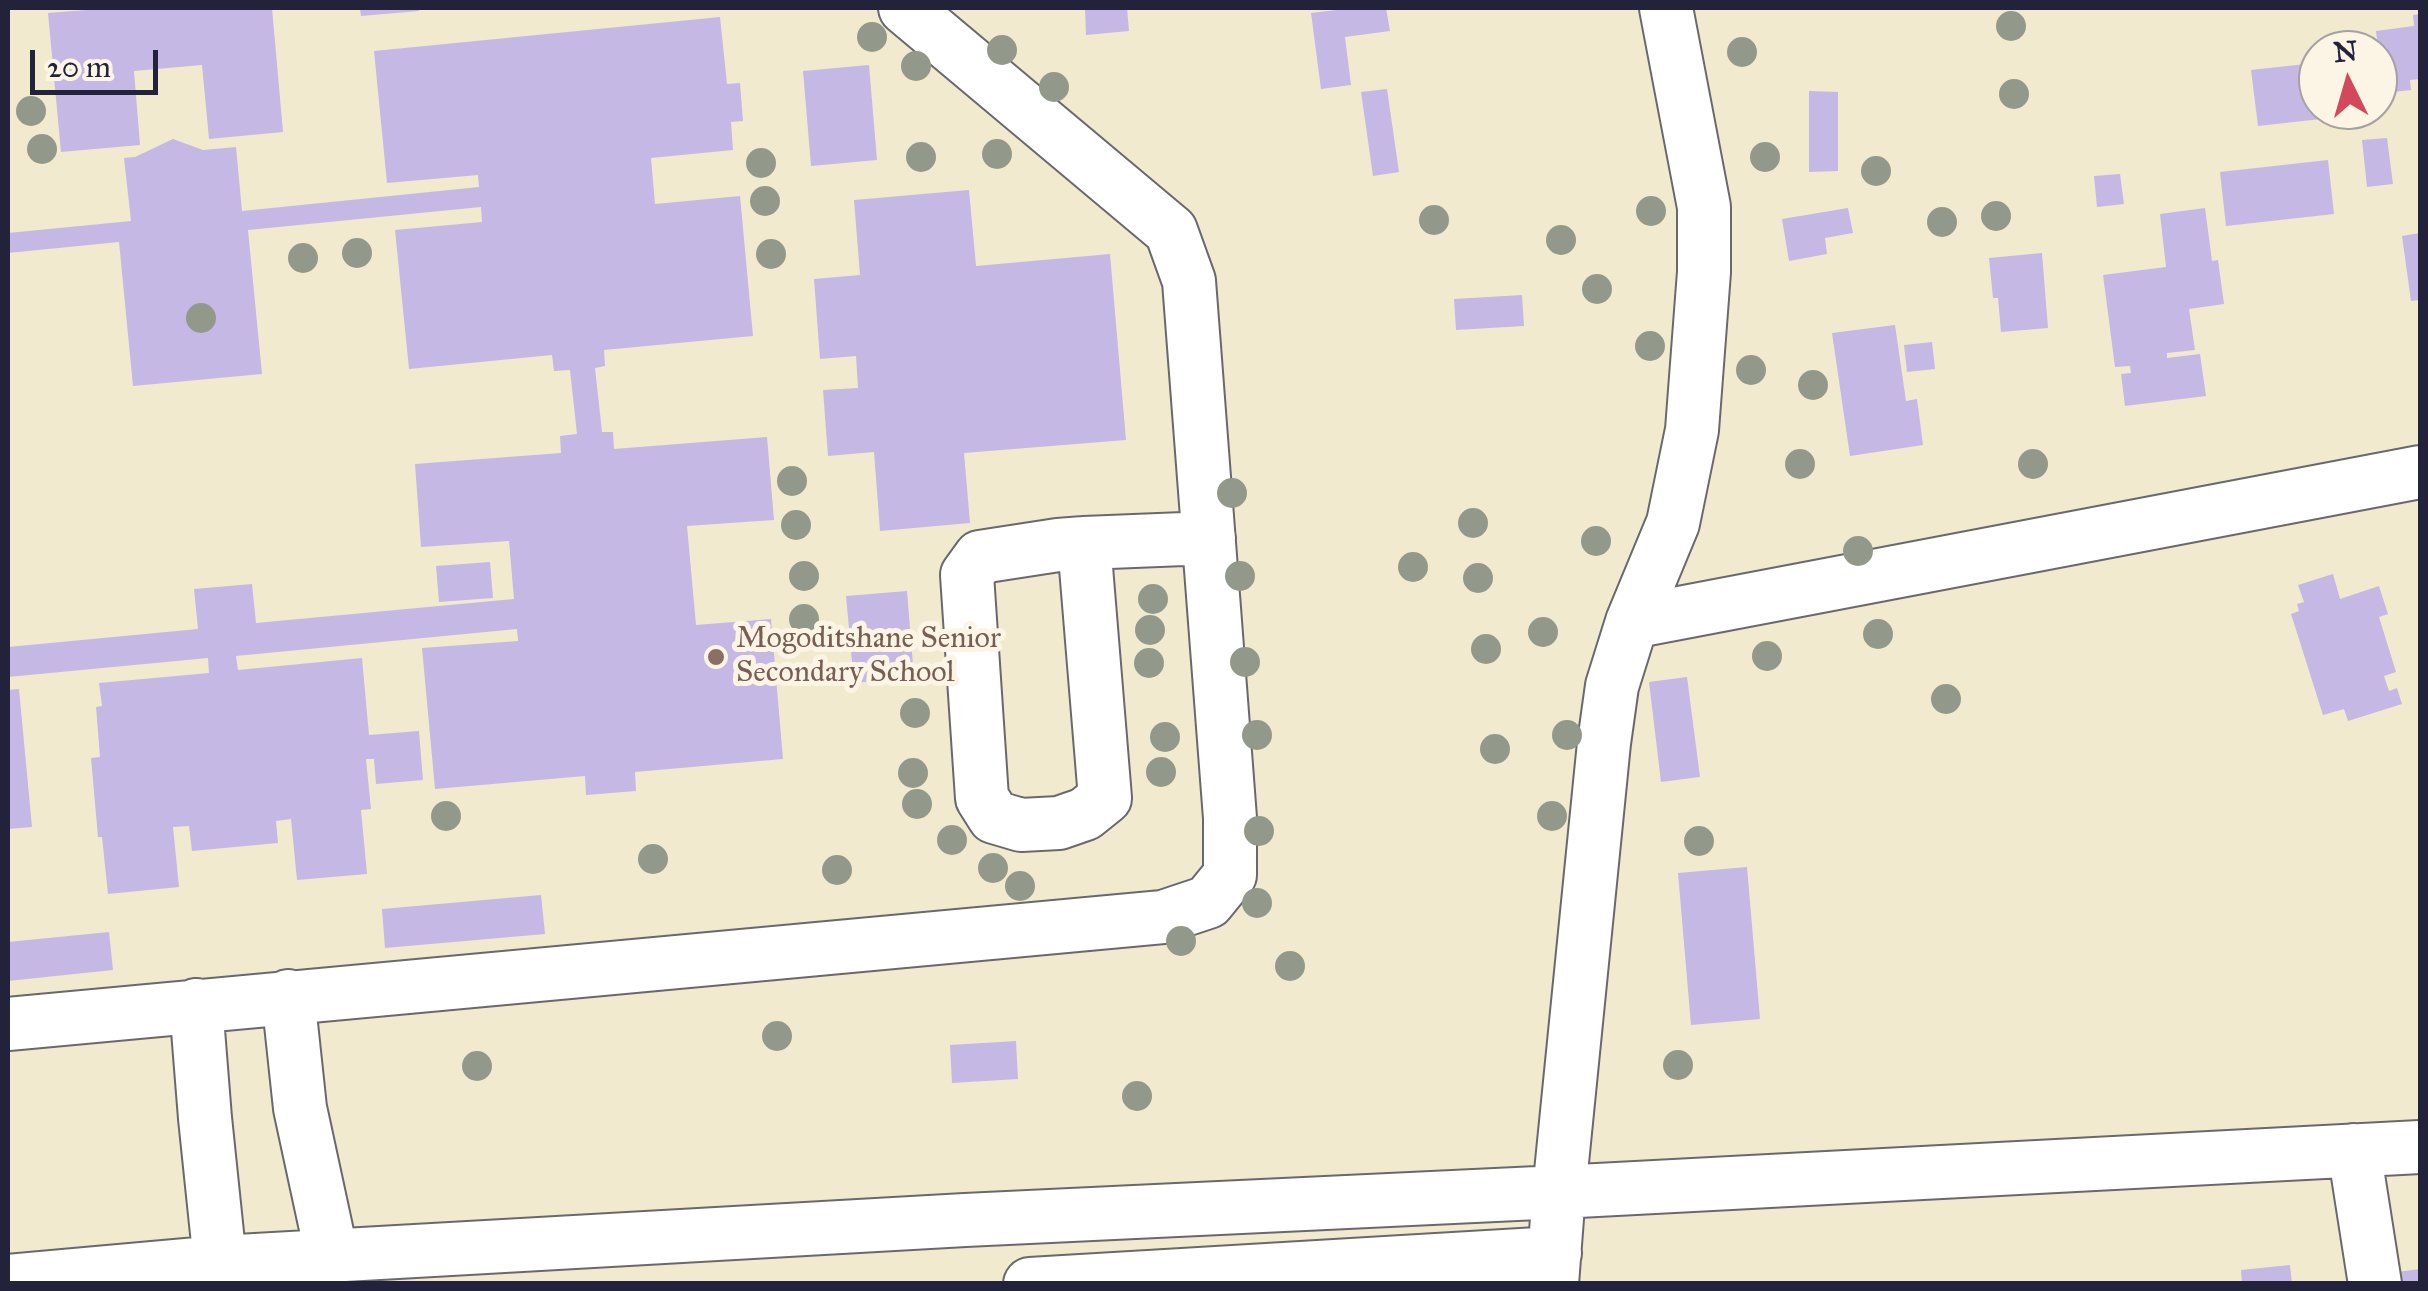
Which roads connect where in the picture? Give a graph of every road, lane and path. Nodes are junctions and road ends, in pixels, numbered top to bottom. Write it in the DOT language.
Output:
graph roads {
  1 [pos="905,8"];
  2 [pos="1666,8"];
  3 [pos="2420,472"];
  4 [pos="1208,538"];
  5 [pos="1084,543"];
  6 [pos="1632,622"];
  7 [pos="288,996"];
  8 [pos="196,1005"];
  9 [pos="8,1024"];
  10 [pos="2420,1147"];
  11 [pos="2354,1150"];
  12 [pos="1559,1192"];
  13 [pos="332,1256"];
  14 [pos="220,1262"];
  15 [pos="1553,1268"];
  16 [pos="8,1282"];
  17 [pos="1030,1284"];
  18 [pos="2375,1284"];
  1 -- 4 [label="street"];
  2 -- 6 [label="street"];
  3 -- 6 [label="street"];
  4 -- 5 [label="street"];
  4 -- 7 [label="street"];
  5 -- 5 [label="street"];
  6 -- 12 [label="street"];
  7 -- 8 [label="street"];
  7 -- 13 [label="street"];
  8 -- 9 [label="street"];
  8 -- 14 [label="street"];
  10 -- 11 [label="street"];
  11 -- 12 [label="street"];
  11 -- 18 [label="street"];
  12 -- 13 [label="street"];
  12 -- 15 [label="street"];
  13 -- 14 [label="street"];
  14 -- 16 [label="street"];
  15 -- 17 [label="street"];
}
